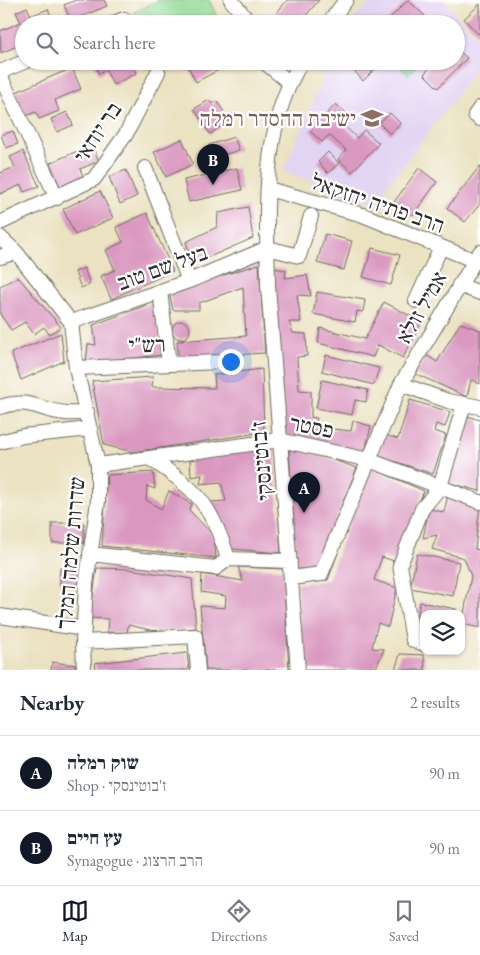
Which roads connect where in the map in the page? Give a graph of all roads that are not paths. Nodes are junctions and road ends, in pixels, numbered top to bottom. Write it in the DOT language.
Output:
graph roads {
  1 [pos="231,0"];
  2 [pos="346,0"];
  3 [pos="243,15"];
  4 [pos="335,15"];
  5 [pos="15,66"];
  6 [pos="274,70"];
  7 [pos="297,70"];
  8 [pos="158,72"];
  9 [pos="0,74"];
  10 [pos="290,83"];
  11 [pos="480,108"];
  12 [pos="480,119"];
  13 [pos="145,168"];
  14 [pos="268,189"];
  15 [pos="57,198"];
  16 [pos="311,216"];
  17 [pos="0,222"];
  18 [pos="0,237"];
  19 [pos="441,247"];
  20 [pos="268,248"];
  21 [pos="16,252"];
  22 [pos="477,256"];
  23 [pos="0,257"];
  24 [pos="189,281"];
  25 [pos="459,285"];
  26 [pos="160,291"];
  27 [pos="480,293"];
  28 [pos="416,301"];
  29 [pos="71,322"];
  30 [pos="219,362"];
  31 [pos="169,364"];
  32 [pos="76,368"];
  33 [pos="401,384"];
  34 [pos="464,404"];
  35 [pos="0,407"];
  36 [pos="480,407"];
  37 [pos="87,412"];
  38 [pos="90,429"];
  39 [pos="280,440"];
  40 [pos="0,442"];
  41 [pos="149,458"];
  42 [pos="369,460"];
  43 [pos="98,465"];
  44 [pos="440,487"];
  45 [pos="480,502"];
  46 [pos="90,554"];
  47 [pos="228,560"];
  48 [pos="290,561"];
  49 [pos="291,578"];
  50 [pos="3,616"];
  51 [pos="83,636"];
  52 [pos="420,643"];
  53 [pos="84,670"];
  54 [pos="198,670"];
  55 [pos="298,670"];
  1 -- 3 [label="street"];
  2 -- 4 [label="street"];
  5 -- 9 [label="street"];
  6 -- 10 [label="street"];
  7 -- 10 [label="street, ז'בוטינסקי"];
  8 -- 15 [label="street, בר יוחאי"];
  9 -- 15 [label="street"];
  10 -- 14 [label="street, ז'בוטינסקי"];
  11 -- 12 [label="street"];
  13 -- 24 [label="street"];
  14 -- 19 [label="street, הרב פתיה יחזקאל"];
  14 -- 20 [label="street, ז'בוטינסקי"];
  15 -- 17 [label="street, בר יוחאי"];
  16 -- 20 [label="street"];
  18 -- 21 [label="street"];
  19 -- 22 [label="street, הרב פתיה יחזקאל"];
  19 -- 28 [label="street"];
  20 -- 24 [label="street, בעל שם טוב"];
  20 -- 39 [label="street, ז'בוטינסקי"];
  21 -- 23 [label="street"];
  21 -- 29 [label="street"];
  22 -- 25 [label="street, אמיל זולא"];
  24 -- 26 [label="street, בעל שם טוב"];
  25 -- 27 [label="street"];
  25 -- 33 [label="street, אמיל זולא"];
  26 -- 29 [label="street, בעל שם טוב"];
  26 -- 31 [label="street"];
  29 -- 32 [label="street, שדרות שלמה המלך"];
  30 -- 31 [label="street, רש\"י"];
  31 -- 32 [label="street, רש\"י"];
  32 -- 37 [label="street, שדרות שלמה המלך"];
  33 -- 34 [label="street"];
  33 -- 42 [label="street, אמיל זולא"];
  34 -- 36 [label="street"];
  34 -- 44 [label="street"];
  35 -- 37 [label="street"];
  37 -- 38 [label="street, שדרות שלמה המלך"];
  38 -- 40 [label="street"];
  38 -- 43 [label="street, שדרות שלמה המלך"];
  39 -- 41 [label="street, פסטר"];
  39 -- 42 [label="street, פסטר"];
  39 -- 48 [label="street, ז'בוטינסקי"];
  41 -- 43 [label="street, פסטר"];
  41 -- 47 [label="street"];
  42 -- 44 [label="street, פסטר"];
  42 -- 49 [label="street, אמיל זולא"];
  43 -- 46 [label="street, שדרות שלמה המלך"];
  44 -- 45 [label="street, פסטר"];
  44 -- 52 [label="street"];
  46 -- 47 [label="street"];
  46 -- 51 [label="street, שדרות שלמה המלך"];
  47 -- 48 [label="street"];
  48 -- 49 [label="street, ז'בוטינסקי"];
  49 -- 55 [label="street, ז'בוטינסקי"];
  50 -- 51 [label="street"];
  51 -- 53 [label="street, שדרות שלמה המלך"];
  51 -- 54 [label="street"];
}
